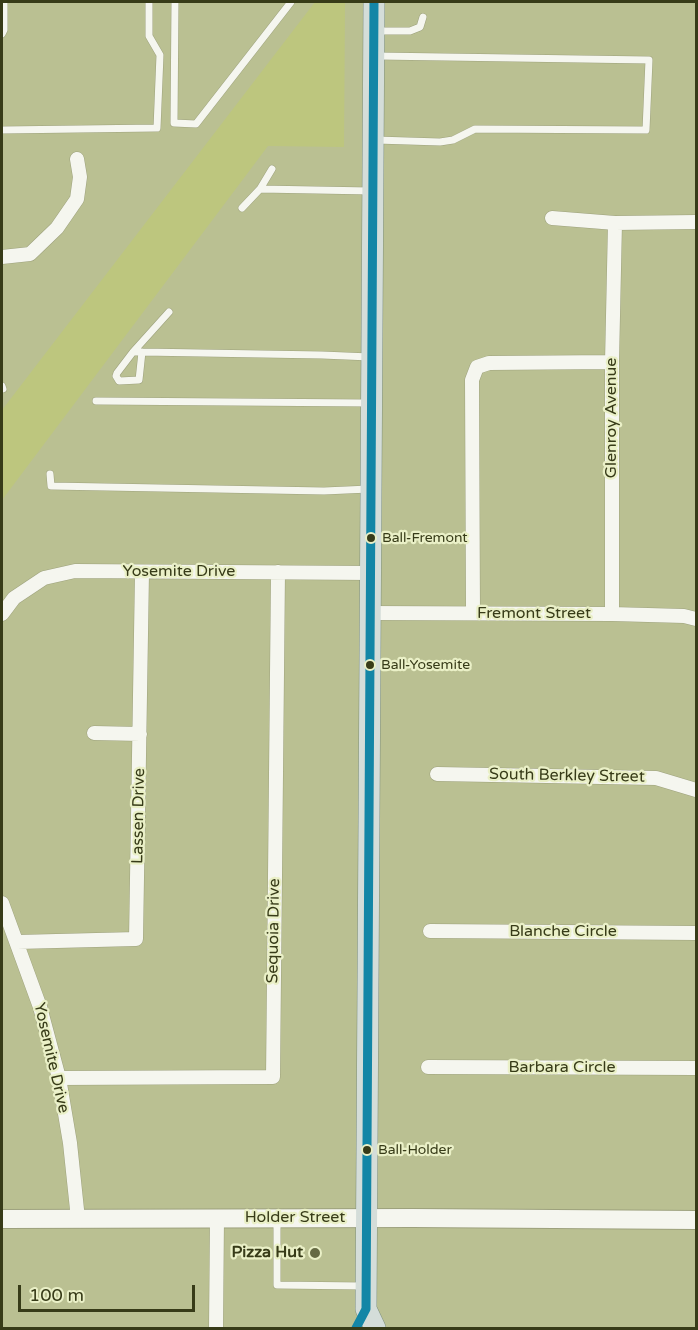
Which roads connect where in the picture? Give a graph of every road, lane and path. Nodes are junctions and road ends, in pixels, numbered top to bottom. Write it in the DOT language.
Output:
graph roads {
  1 [pos="4,2"];
  2 [pos="149,2"];
  3 [pos="175,2"];
  4 [pos="291,2"];
  5 [pos="374,2"];
  6 [pos="423,17"];
  7 [pos="374,31"];
  8 [pos="2,34"];
  9 [pos="374,56"];
  10 [pos="2,130"];
  11 [pos="374,140"];
  12 [pos="77,159"];
  13 [pos="272,169"];
  14 [pos="260,189"];
  15 [pos="373,191"];
  16 [pos="242,208"];
  17 [pos="552,218"];
  18 [pos="696,222"];
  19 [pos="615,223"];
  20 [pos="2,257"];
  21 [pos="169,312"];
  22 [pos="133,352"];
  23 [pos="142,352"];
  24 [pos="372,358"];
  25 [pos="612,362"];
  26 [pos="96,401"];
  27 [pos="372,403"];
  28 [pos="50,474"];
  29 [pos="371,489"];
  30 [pos="278,572"];
  31 [pos="142,573"];
  32 [pos="371,573"];
  33 [pos="370,613"];
  34 [pos="473,613"];
  35 [pos="2,614"];
  36 [pos="612,614"];
  37 [pos="696,619"];
  38 [pos="94,733"];
  39 [pos="140,734"];
  40 [pos="436,774"];
  41 [pos="696,790"];
  42 [pos="2,903"];
  43 [pos="430,931"];
  44 [pos="696,933"];
  45 [pos="17,942"];
  46 [pos="428,1067"];
  47 [pos="696,1068"];
  48 [pos="59,1078"];
  49 [pos="277,1218"];
  50 [pos="366,1218"];
  51 [pos="2,1219"];
  52 [pos="78,1219"];
  53 [pos="217,1219"];
  54 [pos="696,1220"];
  55 [pos="366,1287"];
  56 [pos="366,1309"];
  57 [pos="216,1329"];
  58 [pos="356,1329"];
  59 [pos="375,1329"];
  1 -- 8 [label="lane"];
  2 -- 10 [label="lane"];
  3 -- 4 [label="lane"];
  5 -- 7 [label="main road"];
  6 -- 7 [label="lane"];
  7 -- 9 [label="main road"];
  9 -- 11 [label="main road"];
  9 -- 11 [label="lane"];
  11 -- 15 [label="main road"];
  12 -- 20 [label="street"];
  13 -- 14 [label="lane"];
  14 -- 15 [label="lane"];
  14 -- 16 [label="lane"];
  15 -- 24 [label="main road"];
  17 -- 19 [label="street"];
  18 -- 19 [label="street"];
  19 -- 25 [label="street, Glenroy Avenue"];
  21 -- 22 [label="lane"];
  22 -- 23 [label="lane"];
  22 -- 23 [label="lane"];
  23 -- 24 [label="lane"];
  24 -- 27 [label="main road"];
  25 -- 34 [label="street"];
  25 -- 36 [label="street, Glenroy Avenue"];
  26 -- 27 [label="lane"];
  27 -- 29 [label="main road"];
  28 -- 29 [label="lane"];
  29 -- 32 [label="main road"];
  30 -- 31 [label="street, Yosemite Drive"];
  30 -- 32 [label="street, Yosemite Drive"];
  30 -- 48 [label="street, Sequoia Drive"];
  31 -- 35 [label="street, Yosemite Drive"];
  31 -- 39 [label="street, Lassen Drive"];
  32 -- 33 [label="main road"];
  33 -- 34 [label="street, Fremont Street"];
  33 -- 50 [label="main road"];
  34 -- 36 [label="street, Fremont Street"];
  36 -- 37 [label="street, Fremont Street"];
  38 -- 39 [label="street"];
  39 -- 45 [label="street, Lassen Drive"];
  40 -- 41 [label="street, South Berkley Street"];
  42 -- 45 [label="street, Yosemite Drive"];
  43 -- 44 [label="street, Blanche Circle"];
  45 -- 48 [label="street, Yosemite Drive"];
  46 -- 47 [label="street, Barbara Circle"];
  48 -- 52 [label="street, Yosemite Drive"];
  49 -- 50 [label="street, Holder Street"];
  49 -- 53 [label="street, Holder Street"];
  49 -- 55 [label="lane"];
  50 -- 54 [label="street, Holder Street"];
  50 -- 55 [label="main road"];
  51 -- 52 [label="street, Holder Street"];
  52 -- 53 [label="street, Holder Street"];
  53 -- 57 [label="street"];
  55 -- 56 [label="main road"];
  56 -- 58 [label="main road"];
  56 -- 59 [label="main road"];
}
